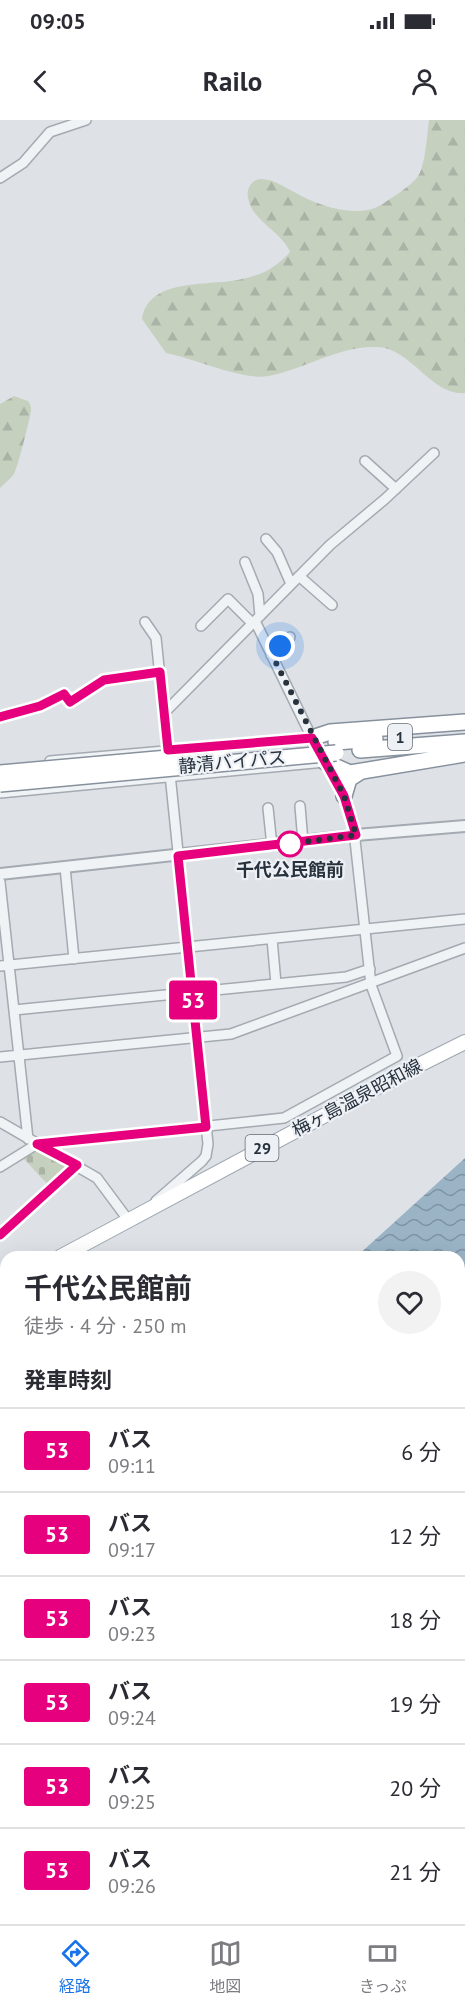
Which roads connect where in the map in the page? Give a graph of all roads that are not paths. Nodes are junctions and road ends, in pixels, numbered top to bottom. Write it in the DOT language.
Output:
graph roads {
  1 [pos="86,120"];
  2 [pos="0,178"];
  3 [pos="434,453"];
  4 [pos="365,461"];
  5 [pos="396,489"];
  6 [pos="266,539"];
  7 [pos="245,562"];
  8 [pos="299,576"];
  9 [pos="291,584"];
  10 [pos="332,605"];
  11 [pos="256,620"];
  12 [pos="145,622"];
  13 [pos="201,626"];
  14 [pos="290,637"];
  15 [pos="272,655"];
  16 [pos="160,672"];
  17 [pos="164,713"];
  18 [pos="0,717"];
  19 [pos="465,722"];
  20 [pos="465,732"];
  21 [pos="312,738"];
  22 [pos="465,742"];
  23 [pos="168,750"];
  24 [pos="332,752"];
  25 [pos="465,754"];
  26 [pos="0,766"];
  27 [pos="360,772"];
  28 [pos="0,773"];
  29 [pos="171,778"];
  30 [pos="0,784"];
  31 [pos="0,793"];
  32 [pos="344,796"];
  33 [pos="300,806"];
  34 [pos="268,808"];
  35 [pos="465,826"];
  36 [pos="356,835"];
  37 [pos="303,842"];
  38 [pos="272,846"];
  39 [pos="178,856"];
  40 [pos="65,867"];
  41 [pos="0,874"];
  42 [pos="0,882"];
  43 [pos="465,919"];
  44 [pos="366,930"];
  45 [pos="272,939"];
  46 [pos="188,948"];
  47 [pos="465,948"];
  48 [pos="74,959"];
  49 [pos="5,966"];
  50 [pos="370,969"];
  51 [pos="276,984"];
  52 [pos="371,985"];
  53 [pos="192,992"];
  54 [pos="14,1010"];
  55 [pos="197,1038"];
  56 [pos="465,1042"];
  57 [pos="18,1056"];
  58 [pos="0,1057"];
  59 [pos="0,1122"];
  60 [pos="206,1127"];
  61 [pos="28,1139"];
  62 [pos="37,1144"];
  63 [pos="77,1165"];
  64 [pos="0,1167"];
  65 [pos="143,1213"];
  66 [pos="129,1221"];
  67 [pos="0,1235"];
  68 [pos="72,1251"];
  1 -- 2 [label="street"];
  3 -- 5 [label="street"];
  4 -- 5 [label="street"];
  5 -- 8 [label="street"];
  6 -- 9 [label="street"];
  7 -- 11 [label="street"];
  8 -- 9 [label="street"];
  8 -- 10 [label="street"];
  9 -- 11 [label="street"];
  11 -- 13 [label="street"];
  11 -- 15 [label="street"];
  11 -- 17 [label="street"];
  12 -- 16 [label="street"];
  14 -- 15 [label="street"];
  15 -- 21 [label="street"];
  16 -- 17 [label="street"];
  16 -- 18 [label="street"];
  17 -- 23 [label="street"];
  19 -- 21 [label="highway"];
  20 -- 24 [label="highway, 静清バイパス / 1"];
  21 -- 23 [label="street"];
  21 -- 24 [label="street"];
  22 -- 24 [label="highway, 静清バイパス / 1"];
  23 -- 26 [label="street"];
  23 -- 29 [label="street"];
  24 -- 27 [label="highway"];
  24 -- 28 [label="highway, 静清バイパス / 1, bridge"];
  24 -- 29 [label="street"];
  24 -- 30 [label="highway, 静清バイパス / 1, bridge"];
  24 -- 32 [label="street"];
  25 -- 27 [label="highway"];
  27 -- 32 [label="highway"];
  29 -- 31 [label="street"];
  29 -- 39 [label="street"];
  32 -- 36 [label="street"];
  33 -- 37 [label="street"];
  34 -- 38 [label="street"];
  35 -- 36 [label="street"];
  36 -- 37 [label="street"];
  36 -- 44 [label="street"];
  37 -- 38 [label="street"];
  38 -- 39 [label="street"];
  39 -- 40 [label="street"];
  39 -- 46 [label="street"];
  40 -- 41 [label="street"];
  40 -- 48 [label="street"];
  42 -- 49 [label="street"];
  43 -- 44 [label="street"];
  44 -- 45 [label="street"];
  44 -- 50 [label="street"];
  45 -- 46 [label="street"];
  45 -- 51 [label="street"];
  46 -- 48 [label="street"];
  46 -- 53 [label="street"];
  47 -- 52 [label="street"];
  48 -- 49 [label="street"];
  49 -- 54 [label="street"];
  50 -- 51 [label="street"];
  50 -- 52 [label="street"];
  51 -- 53 [label="street"];
  52 -- 55 [label="street"];
  52 -- 60 [label="street"];
  53 -- 54 [label="street"];
  53 -- 55 [label="street"];
  54 -- 57 [label="street"];
  55 -- 57 [label="street"];
  55 -- 60 [label="street"];
  56 -- 65 [label="main road, 梅ヶ島温泉昭和線 / 29"];
  57 -- 58 [label="street"];
  57 -- 61 [label="street"];
  59 -- 61 [label="street"];
  60 -- 62 [label="street"];
  60 -- 65 [label="street"];
  61 -- 62 [label="street"];
  62 -- 63 [label="street"];
  62 -- 64 [label="street"];
  63 -- 66 [label="street"];
  63 -- 67 [label="street"];
  65 -- 66 [label="main road, 梅ヶ島温泉昭和線 / 29"];
  66 -- 68 [label="main road, 梅ヶ島温泉昭和線 / 29"];
}
